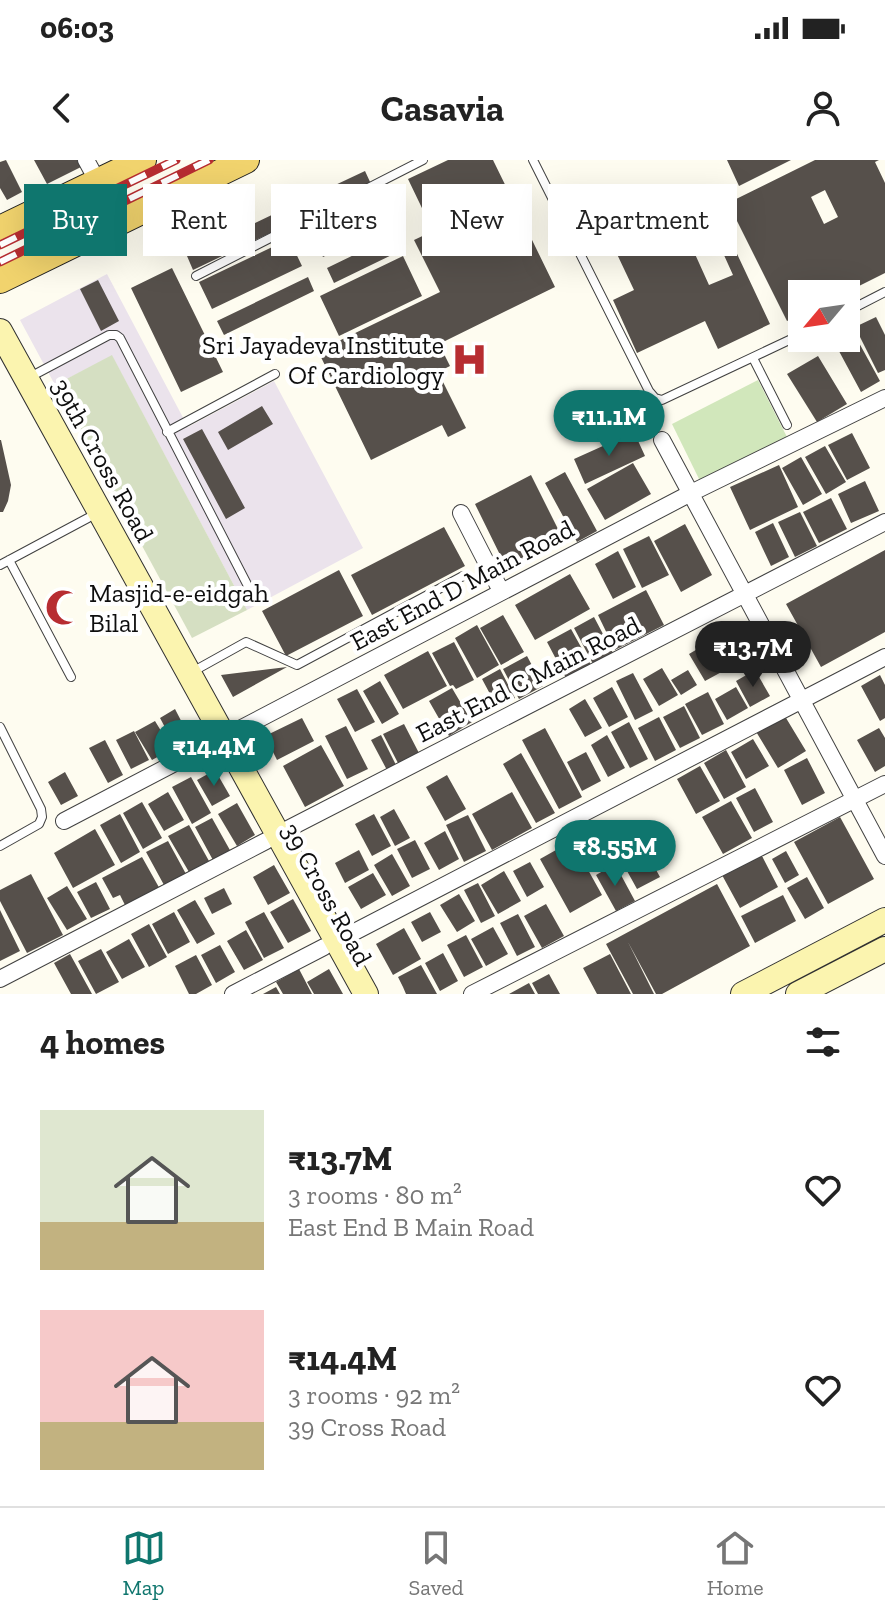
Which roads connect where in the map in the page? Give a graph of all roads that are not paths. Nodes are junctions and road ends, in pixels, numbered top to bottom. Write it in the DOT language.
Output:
graph roads {
  1 [pos="143,160"];
  2 [pos="246,160"];
  3 [pos="423,160"];
  4 [pos="533,160"];
  5 [pos="92,171"];
  6 [pos="0,229"];
  7 [pos="196,276"];
  8 [pos="0,280"];
  9 [pos="885,292"];
  10 [pos="860,305"];
  11 [pos="0,331"];
  12 [pos="788,341"];
  13 [pos="753,358"];
  14 [pos="0,359"];
  15 [pos="275,374"];
  16 [pos="26,379"];
  17 [pos="885,398"];
  18 [pos="787,425"];
  19 [pos="167,432"];
  20 [pos="662,440"];
  21 [pos="691,493"];
  22 [pos="461,513"];
  23 [pos="885,522"];
  24 [pos="99,528"];
  25 [pos="9,560"];
  26 [pos="0,565"];
  27 [pos="463,576"];
  28 [pos="249,588"];
  29 [pos="501,591"];
  30 [pos="745,594"];
  31 [pos="885,657"];
  32 [pos="189,673"];
  33 [pos="71,677"];
  34 [pos="802,700"];
  35 [pos="0,727"];
  36 [pos="218,739"];
  37 [pos="885,784"];
  38 [pos="855,799"];
  39 [pos="64,821"];
  40 [pos="272,838"];
  41 [pos="0,846"];
  42 [pos="885,856"];
  43 [pos="885,920"];
  44 [pos="330,944"];
  45 [pos="885,949"];
  46 [pos="0,979"];
  47 [pos="233,994"];
  48 [pos="349,994"];
  49 [pos="366,994"];
  50 [pos="472,994"];
  51 [pos="743,994"];
  52 [pos="798,994"];
  1 -- 5 [label="main road"];
  2 -- 8 [label="main road"];
  3 -- 7 [label="lane"];
  4 -- 13 [label="lane"];
  5 -- 6 [label="main road"];
  9 -- 10 [label="lane"];
  11 -- 16 [label="street, 39th Cross Road"];
  12 -- 13 [label="lane"];
  13 -- 18 [label="lane"];
  14 -- 24 [label="street, 39 Cross Road"];
  15 -- 19 [label="lane"];
  16 -- 19 [label="lane"];
  16 -- 24 [label="street, 39th Cross Road"];
  17 -- 21 [label="street, East End D Main Road"];
  19 -- 28 [label="lane"];
  20 -- 21 [label="street"];
  21 -- 29 [label="street, East End D Main Road"];
  21 -- 30 [label="street"];
  22 -- 29 [label="street"];
  23 -- 30 [label="street, East End C Main Road"];
  24 -- 25 [label="lane"];
  24 -- 32 [label="street, 39th Cross Road"];
  24 -- 36 [label="street, 39 Cross Road"];
  25 -- 26 [label="lane"];
  25 -- 33 [label="lane"];
  27 -- 32 [label="lane"];
  29 -- 36 [label="street, East End D Main Road"];
  30 -- 34 [label="street"];
  30 -- 40 [label="street, East End C Main Road"];
  31 -- 34 [label="street"];
  32 -- 36 [label="street, 39th Cross Road"];
  34 -- 38 [label="street"];
  34 -- 44 [label="street"];
  35 -- 41 [label="lane"];
  36 -- 39 [label="street, East End D Main Road"];
  36 -- 40 [label="street, 39 Cross Road"];
  37 -- 38 [label="street"];
  38 -- 42 [label="street"];
  38 -- 50 [label="street"];
  40 -- 44 [label="street, 39 Cross Road"];
  40 -- 46 [label="street, East End C Main Road"];
  43 -- 51 [label="street"];
  44 -- 47 [label="street"];
  44 -- 48 [label="street, 39 Cross Road"];
  44 -- 49 [label="street"];
  45 -- 52 [label="street"];
}
